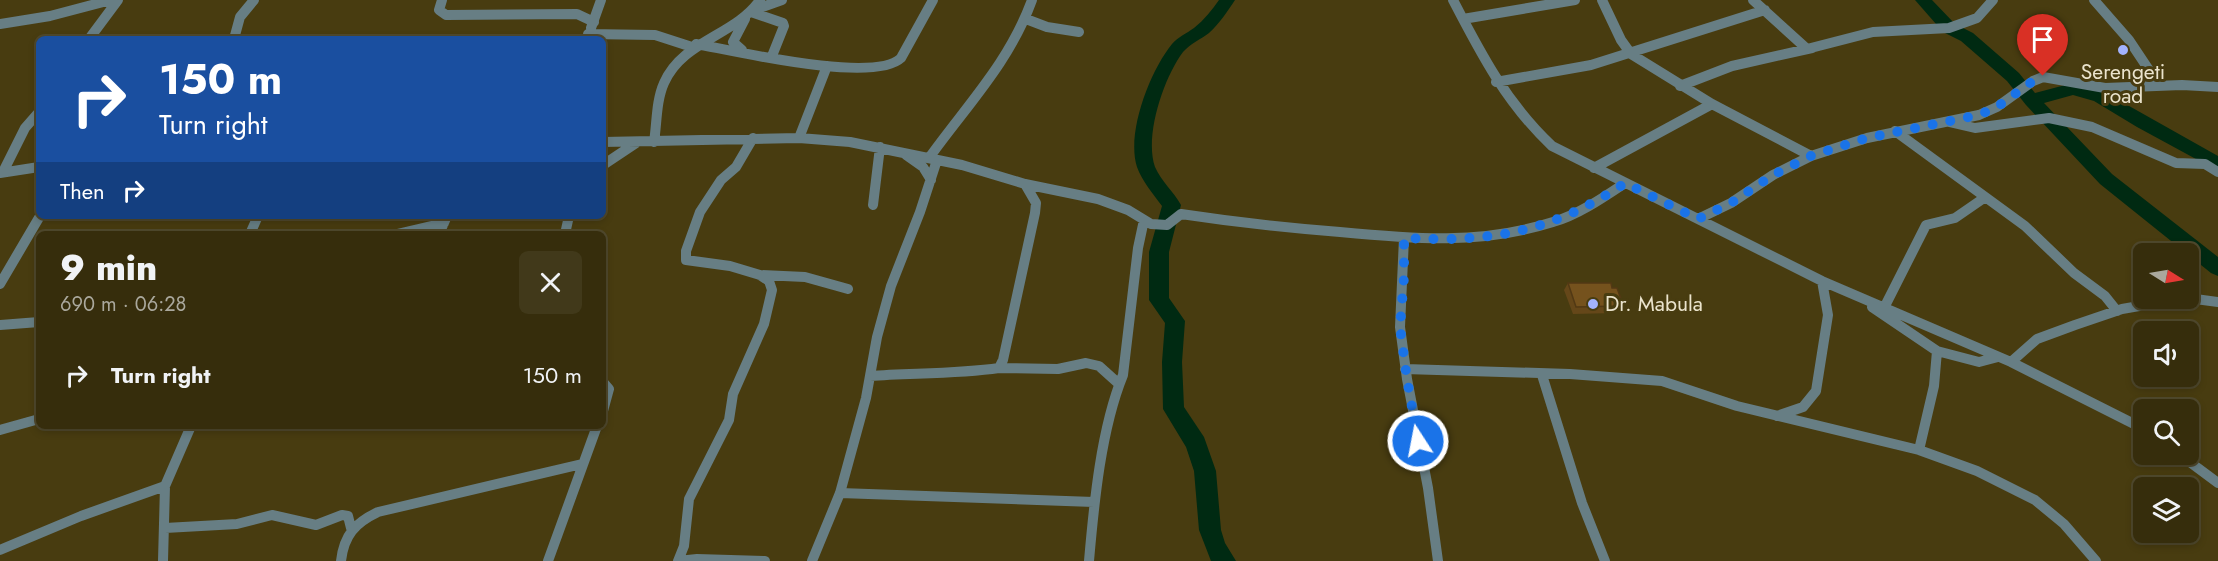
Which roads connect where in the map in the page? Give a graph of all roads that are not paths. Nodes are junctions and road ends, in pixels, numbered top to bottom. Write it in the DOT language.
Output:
graph roads {
  1 [pos="111,0"];
  2 [pos="118,0"];
  3 [pos="254,0"];
  4 [pos="442,0"];
  5 [pos="601,0"];
  6 [pos="760,0"];
  7 [pos="782,0"];
  8 [pos="933,0"];
  9 [pos="1032,0"];
  10 [pos="1454,0"];
  11 [pos="1575,0"];
  12 [pos="1602,0"];
  13 [pos="1753,0"];
  14 [pos="1993,0"];
  15 [pos="2094,0"];
  16 [pos="1765,10"];
  17 [pos="751,13"];
  18 [pos="1463,19"];
  19 [pos="1026,20"];
  20 [pos="594,22"];
  21 [pos="0,24"];
  22 [pos="1079,32"];
  23 [pos="91,36"];
  24 [pos="235,36"];
  25 [pos="587,36"];
  26 [pos="694,46"];
  27 [pos="1807,49"];
  28 [pos="743,51"];
  29 [pos="1631,54"];
  30 [pos="772,56"];
  31 [pos="827,66"];
  32 [pos="1496,82"];
  33 [pos="2159,85"];
  34 [pos="1680,86"];
  35 [pos="2218,87"];
  36 [pos="1712,104"];
  37 [pos="36,115"];
  38 [pos="1946,121"];
  39 [pos="1895,131"];
  40 [pos="753,138"];
  41 [pos="799,138"];
  42 [pos="606,142"];
  43 [pos="636,142"];
  44 [pos="654,142"];
  45 [pos="880,147"];
  46 [pos="902,152"];
  47 [pos="1811,156"];
  48 [pos="933,159"];
  49 [pos="606,163"];
  50 [pos="36,167"];
  51 [pos="1594,168"];
  52 [pos="2218,172"];
  53 [pos="1,173"];
  54 [pos="931,180"];
  55 [pos="1625,183"];
  56 [pos="1025,184"];
  57 [pos="1984,198"];
  58 [pos="873,205"];
  59 [pos="38,219"];
  60 [pos="1698,219"];
  61 [pos="445,220"];
  62 [pos="1144,220"];
  63 [pos="407,231"];
  64 [pos="1404,238"];
  65 [pos="760,275"];
  66 [pos="1822,281"];
  67 [pos="0,285"];
  68 [pos="848,289"];
  69 [pos="1860,297"];
  70 [pos="2199,300"];
  71 [pos="2218,302"];
  72 [pos="1884,308"];
  73 [pos="2133,308"];
  74 [pos="2117,311"];
  75 [pos="36,322"];
  76 [pos="0,325"];
  77 [pos="1936,351"];
  78 [pos="1998,357"];
  79 [pos="2011,362"];
  80 [pos="999,368"];
  81 [pos="1405,369"];
  82 [pos="870,375"];
  83 [pos="1542,375"];
  84 [pos="1119,384"];
  85 [pos="606,386"];
  86 [pos="606,400"];
  87 [pos="1776,416"];
  88 [pos="36,420"];
  89 [pos="2133,423"];
  90 [pos="189,429"];
  91 [pos="596,429"];
  92 [pos="0,430"];
  93 [pos="1919,450"];
  94 [pos="582,464"];
  95 [pos="2194,465"];
  96 [pos="2218,483"];
  97 [pos="165,486"];
  98 [pos="840,493"];
  99 [pos="1094,502"];
  100 [pos="165,528"];
  101 [pos="351,528"];
  102 [pos="0,550"];
  103 [pos="547,559"];
  104 [pos="163,561"];
  105 [pos="340,561"];
  106 [pos="765,561"];
  107 [pos="812,561"];
  108 [pos="1089,561"];
  109 [pos="1438,561"];
  110 [pos="1605,561"];
  111 [pos="2096,561"];
  1 -- 21 [label="street"];
  2 -- 23 [label="street"];
  3 -- 24 [label="street"];
  4 -- 20 [label="street"];
  5 -- 20 [label="street"];
  6 -- 17 [label="street"];
  7 -- 17 [label="street"];
  8 -- 31 [label="street"];
  9 -- 19 [label="street"];
  10 -- 18 [label="street"];
  11 -- 18 [label="street"];
  12 -- 29 [label="street"];
  13 -- 16 [label="street"];
  14 -- 27 [label="street"];
  15 -- 33 [label="street"];
  16 -- 27 [label="street"];
  16 -- 29 [label="street"];
  17 -- 26 [label="street"];
  17 -- 28 [label="street"];
  17 -- 30 [label="street"];
  18 -- 32 [label="street"];
  19 -- 22 [label="street"];
  19 -- 48 [label="street"];
  20 -- 25 [label="street"];
  25 -- 26 [label="street"];
  26 -- 28 [label="street"];
  26 -- 44 [label="street"];
  27 -- 34 [label="street"];
  28 -- 30 [label="street"];
  29 -- 32 [label="street"];
  29 -- 34 [label="street"];
  30 -- 31 [label="street"];
  31 -- 41 [label="street"];
  32 -- 51 [label="street"];
  33 -- 35 [label="street"];
  33 -- 38 [label="street"];
  34 -- 36 [label="street"];
  36 -- 47 [label="street"];
  36 -- 51 [label="street"];
  37 -- 53 [label="street"];
  38 -- 39 [label="street"];
  38 -- 52 [label="street"];
  39 -- 47 [label="street"];
  39 -- 57 [label="street"];
  40 -- 41 [label="street"];
  40 -- 44 [label="street"];
  40 -- 65 [label="street"];
  41 -- 45 [label="street"];
  42 -- 43 [label="street"];
  43 -- 44 [label="street"];
  43 -- 49 [label="street"];
  45 -- 46 [label="street"];
  45 -- 58 [label="street"];
  46 -- 48 [label="street"];
  46 -- 54 [label="street"];
  47 -- 60 [label="street"];
  48 -- 54 [label="street"];
  48 -- 56 [label="street"];
  50 -- 53 [label="street"];
  51 -- 55 [label="street"];
  54 -- 82 [label="street"];
  55 -- 60 [label="street"];
  55 -- 64 [label="street"];
  56 -- 62 [label="street"];
  56 -- 80 [label="street"];
  57 -- 72 [label="street"];
  57 -- 74 [label="street"];
  59 -- 67 [label="street"];
  60 -- 66 [label="street"];
  61 -- 63 [label="street"];
  62 -- 64 [label="street"];
  62 -- 84 [label="street"];
  64 -- 81 [label="street"];
  65 -- 68 [label="street"];
  65 -- 106 [label="street"];
  66 -- 69 [label="street"];
  66 -- 87 [label="street"];
  69 -- 72 [label="street"];
  69 -- 77 [label="street"];
  70 -- 71 [label="street"];
  72 -- 78 [label="street"];
  73 -- 74 [label="street"];
  74 -- 79 [label="street"];
  75 -- 76 [label="street"];
  77 -- 78 [label="street"];
  77 -- 93 [label="street"];
  78 -- 79 [label="street"];
  79 -- 89 [label="street"];
  80 -- 82 [label="street"];
  80 -- 84 [label="street"];
  81 -- 83 [label="street"];
  81 -- 109 [label="street"];
  82 -- 98 [label="street"];
  83 -- 87 [label="street"];
  83 -- 110 [label="street"];
  84 -- 99 [label="street"];
  85 -- 86 [label="street"];
  87 -- 93 [label="street"];
  88 -- 92 [label="street"];
  90 -- 97 [label="street"];
  91 -- 94 [label="street"];
  93 -- 111 [label="street"];
  94 -- 101 [label="street"];
  94 -- 103 [label="street"];
  95 -- 96 [label="street"];
  97 -- 100 [label="street"];
  97 -- 102 [label="street"];
  98 -- 99 [label="street"];
  98 -- 107 [label="street"];
  99 -- 108 [label="street"];
  100 -- 101 [label="street"];
  100 -- 104 [label="street"];
  101 -- 105 [label="street"];
}
